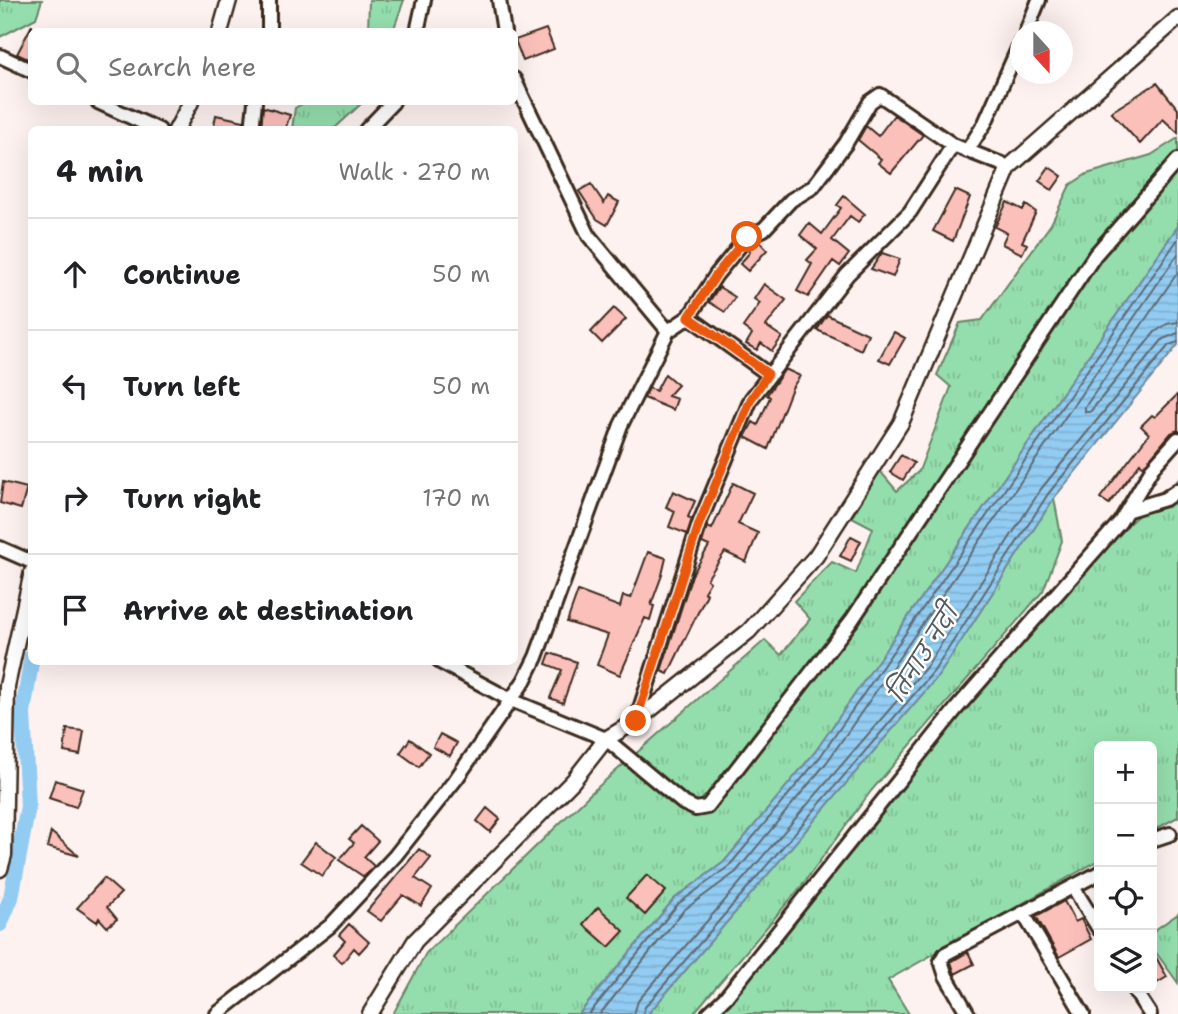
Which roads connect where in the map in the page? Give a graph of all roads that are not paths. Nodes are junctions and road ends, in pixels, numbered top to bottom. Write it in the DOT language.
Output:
graph roads {
  1 [pos="229,0"];
  2 [pos="269,0"];
  3 [pos="424,0"];
  4 [pos="499,0"];
  5 [pos="1039,0"];
  6 [pos="1178,18"];
  7 [pos="1030,21"];
  8 [pos="221,28"];
  9 [pos="270,28"];
  10 [pos="418,28"];
  11 [pos="502,28"];
  12 [pos="0,56"];
  13 [pos="1010,67"];
  14 [pos="28,69"];
  15 [pos="518,87"];
  16 [pos="105,105"];
  17 [pos="189,105"];
  18 [pos="255,105"];
  19 [pos="390,105"];
  20 [pos="150,126"];
  21 [pos="178,126"];
  22 [pos="252,126"];
  23 [pos="370,126"];
  24 [pos="953,145"];
  25 [pos="967,151"];
  26 [pos="1178,160"];
  27 [pos="1009,167"];
  28 [pos="689,317"];
  29 [pos="668,331"];
  30 [pos="768,374"];
  31 [pos="1178,439"];
  32 [pos="1178,491"];
  33 [pos="1129,510"];
  34 [pos="0,548"];
  35 [pos="28,560"];
  36 [pos="28,592"];
  37 [pos="446,665"];
  38 [pos="511,700"];
  39 [pos="636,721"];
  40 [pos="606,739"];
  41 [pos="1170,834"];
  42 [pos="1157,838"];
  43 [pos="0,869"];
  44 [pos="1094,876"];
  45 [pos="1073,887"];
  46 [pos="1023,913"];
  47 [pos="1094,921"];
  48 [pos="1136,993"];
  49 [pos="217,1014"];
  50 [pos="370,1014"];
  51 [pos="708,1014"];
  52 [pos="968,1014"];
  53 [pos="1083,1014"];
  54 [pos="1150,1014"];
  1 -- 8 [label="street"];
  2 -- 9 [label="street"];
  3 -- 10 [label="street"];
  4 -- 11 [label="street"];
  5 -- 7 [label="street"];
  6 -- 27 [label="street"];
  12 -- 14 [label="street"];
  13 -- 25 [label="street"];
  15 -- 29 [label="street"];
  16 -- 20 [label="street"];
  17 -- 21 [label="street"];
  18 -- 22 [label="street"];
  19 -- 23 [label="street"];
  24 -- 25 [label="street"];
  24 -- 28 [label="street"];
  24 -- 30 [label="street"];
  25 -- 27 [label="street"];
  26 -- 40 [label="street"];
  27 -- 39 [label="street"];
  28 -- 29 [label="street"];
  28 -- 30 [label="street"];
  29 -- 38 [label="street"];
  30 -- 39 [label="street"];
  31 -- 33 [label="street"];
  32 -- 33 [label="street"];
  33 -- 51 [label="street"];
  34 -- 35 [label="street"];
  36 -- 43 [label="street"];
  37 -- 38 [label="street"];
  38 -- 40 [label="street"];
  38 -- 49 [label="street"];
  39 -- 40 [label="street"];
  40 -- 50 [label="street"];
  41 -- 42 [label="street"];
  44 -- 45 [label="street"];
  45 -- 46 [label="street"];
  45 -- 47 [label="street"];
  46 -- 52 [label="street"];
  46 -- 53 [label="street"];
  48 -- 54 [label="street"];
}
